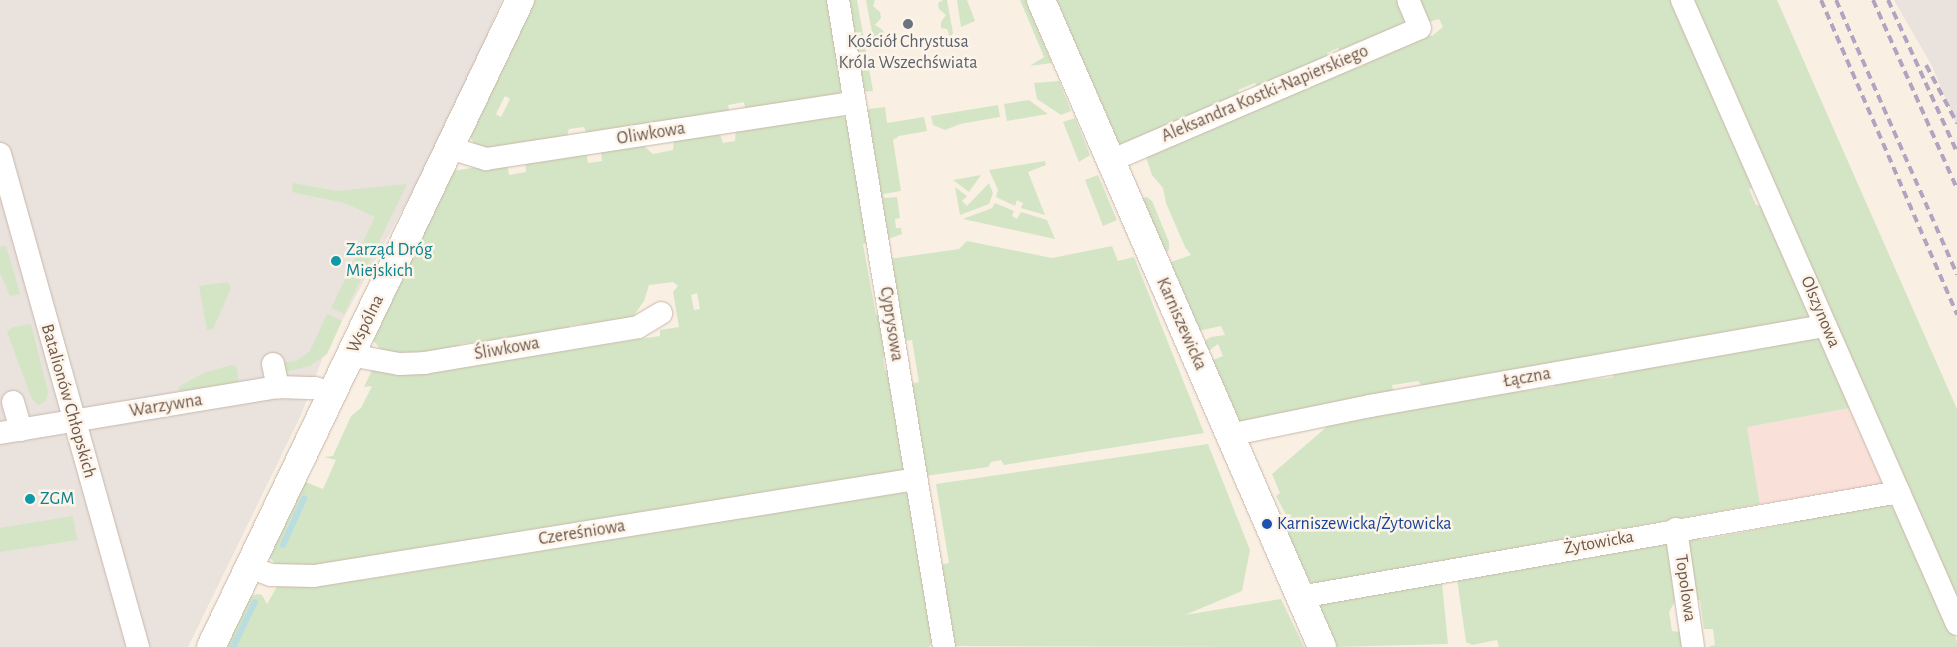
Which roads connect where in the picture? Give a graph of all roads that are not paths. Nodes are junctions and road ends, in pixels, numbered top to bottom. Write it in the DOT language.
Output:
graph roads {
  1 [pos="520,0"];
  2 [pos="838,0"];
  3 [pos="1041,0"];
  4 [pos="1408,0"];
  5 [pos="1682,0"];
  6 [pos="854,103"];
  7 [pos="450,148"];
  8 [pos="0,154"];
  9 [pos="1110,161"];
  10 [pos="661,313"];
  11 [pos="1825,326"];
  12 [pos="350,355"];
  13 [pos="273,364"];
  14 [pos="278,387"];
  15 [pos="332,393"];
  16 [pos="14,402"];
  17 [pos="73,421"];
  18 [pos="11,431"];
  19 [pos="1229,435"];
  20 [pos="916,478"];
  21 [pos="1899,492"];
  22 [pos="1676,529"];
  23 [pos="249,567"];
  24 [pos="1300,598"];
  25 [pos="1957,624"];
  26 [pos="138,647"];
  27 [pos="210,647"];
  28 [pos="944,647"];
  29 [pos="1322,647"];
  30 [pos="1693,647"];
  1 -- 7 [label="street, Wspólna"];
  2 -- 6 [label="street, Cyprysowa"];
  3 -- 9 [label="street, Karniszewicka"];
  4 -- 9 [label="street, Aleksandra Kostki-Napierskiego"];
  5 -- 11 [label="street, Olszynowa"];
  6 -- 7 [label="street, Oliwkowa"];
  6 -- 20 [label="street, Cyprysowa"];
  7 -- 12 [label="street, Wspólna"];
  8 -- 17 [label="street, Batalionów Chłopskich"];
  9 -- 19 [label="street, Karniszewicka"];
  10 -- 12 [label="street, Śliwkowa"];
  11 -- 19 [label="street, Łączna"];
  11 -- 21 [label="street, Olszynowa"];
  12 -- 15 [label="street, Wspólna"];
  13 -- 14 [label="street"];
  14 -- 15 [label="street, Warzywna"];
  14 -- 17 [label="street, Warzywna"];
  15 -- 23 [label="street, Wspólna"];
  16 -- 18 [label="street"];
  17 -- 18 [label="street, Warzywna"];
  17 -- 26 [label="street, Batalionów Chłopskich"];
  19 -- 24 [label="street, Karniszewicka"];
  20 -- 23 [label="street, Czereśniowa"];
  20 -- 28 [label="street, Cyprysowa"];
  21 -- 22 [label="street, Żytowicka"];
  21 -- 25 [label="street, Olszynowa"];
  22 -- 24 [label="street, Żytowicka"];
  22 -- 30 [label="street, Topolowa"];
  23 -- 27 [label="street, Wspólna"];
  24 -- 29 [label="street, Karniszewicka"];
}
